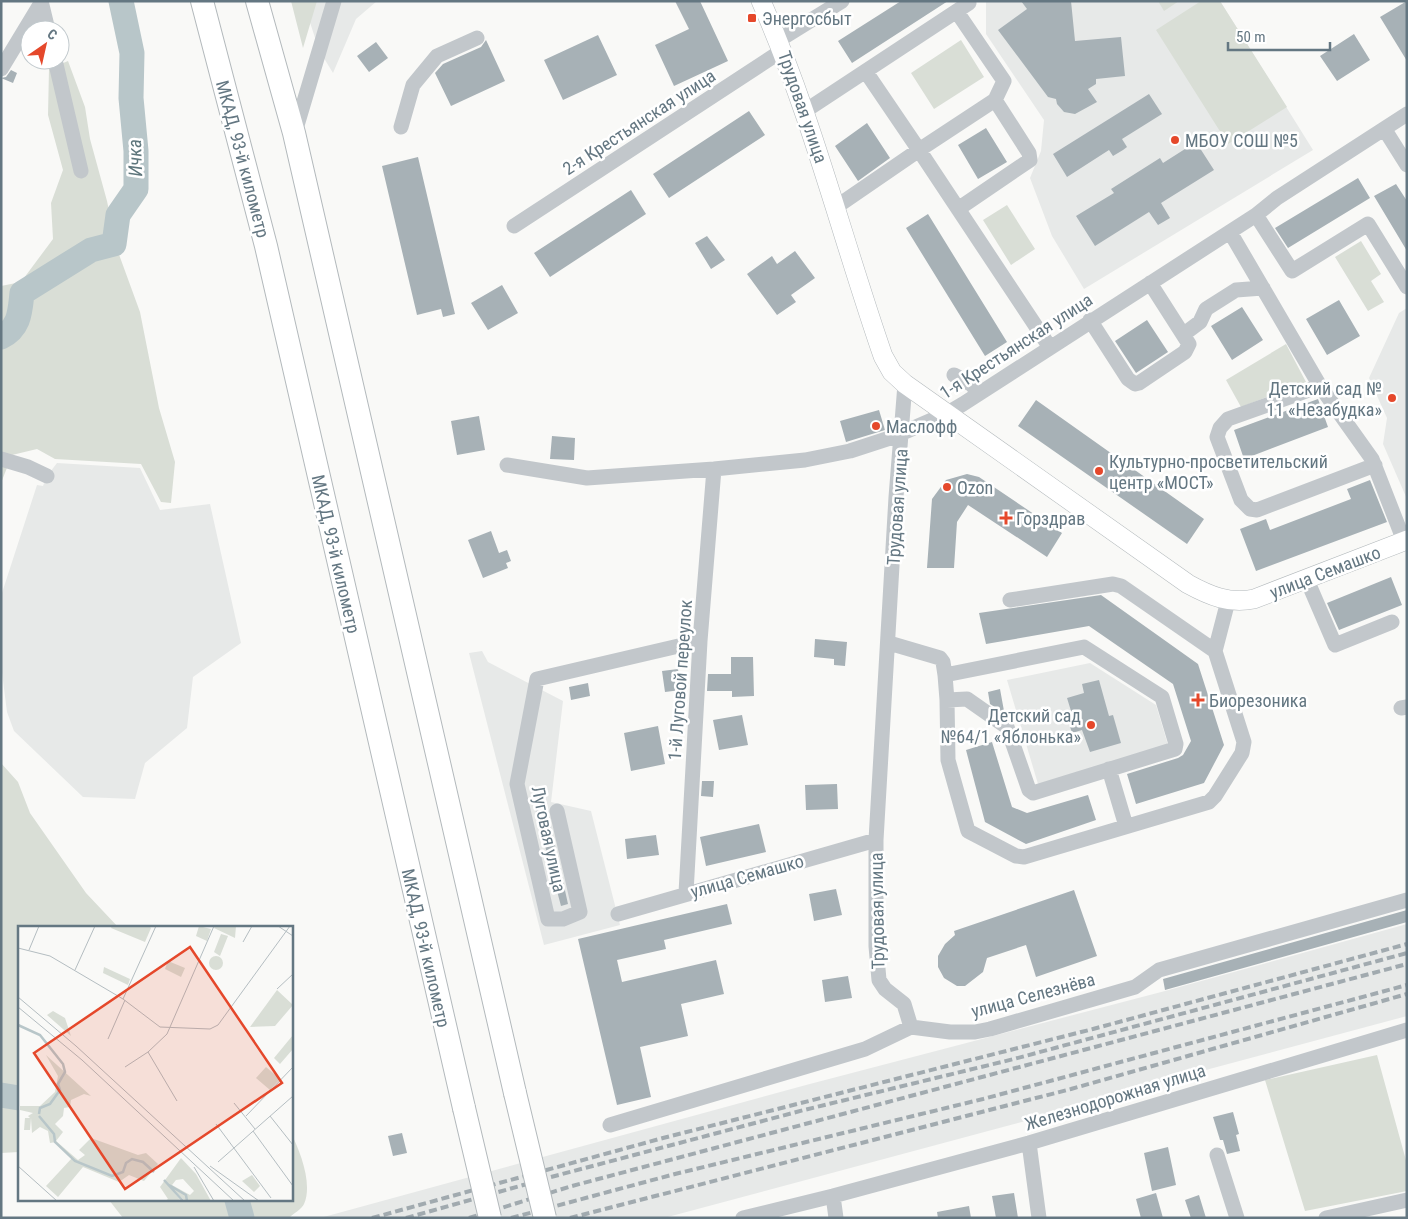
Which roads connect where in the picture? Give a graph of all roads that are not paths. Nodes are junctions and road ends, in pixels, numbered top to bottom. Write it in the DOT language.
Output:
graph roads {
  1 [pos="202,1"];
  2 [pos="257,1"];
  3 [pos="334,1"];
  4 [pos="761,1"];
  5 [pos="842,1"];
  6 [pos="41,2"];
  7 [pos="46,20"];
  8 [pos="477,38"];
  9 [pos="781,45"];
  10 [pos="1,69"];
  11 [pos="57,70"];
  12 [pos="866,72"];
  13 [pos="995,100"];
  14 [pos="805,111"];
  15 [pos="1407,114"];
  16 [pos="401,127"];
  17 [pos="1385,130"];
  18 [pos="294,133"];
  19 [pos="919,150"];
  20 [pos="1407,165"];
  21 [pos="81,171"];
  22 [pos="836,207"];
  23 [pos="958,209"];
  24 [pos="1256,215"];
  25 [pos="514,226"];
  26 [pos="1230,232"];
  27 [pos="1150,283"];
  28 [pos="1407,287"];
  29 [pos="1263,288"];
  30 [pos="1090,320"];
  31 [pos="1184,334"];
  32 [pos="1049,346"];
  33 [pos="954,375"];
  34 [pos="905,384"];
  35 [pos="1320,386"];
  36 [pos="979,393"];
  37 [pos="946,414"];
  38 [pos="902,434"];
  39 [pos="1,459"];
  40 [pos="507,465"];
  41 [pos="1375,465"];
  42 [pos="714,469"];
  43 [pos="47,476"];
  44 [pos="1406,541"];
  45 [pos="1307,580"];
  46 [pos="1010,600"];
  47 [pos="1236,601"];
  48 [pos="1392,622"];
  49 [pos="700,641"];
  50 [pos="889,643"];
  51 [pos="1215,651"];
  52 [pos="945,675"];
  53 [pos="947,700"];
  54 [pos="1109,769"];
  55 [pos="557,811"];
  56 [pos="1126,826"];
  57 [pos="876,840"];
  58 [pos="686,893"];
  59 [pos="1407,900"];
  60 [pos="618,914"];
  61 [pos="911,1028"];
  62 [pos="1407,1030"];
  63 [pos="610,1125"];
  64 [pos="1029,1143"];
  65 [pos="1217,1155"];
  66 [pos="833,1196"];
  67 [pos="1407,1200"];
  68 [pos="490,1218"];
  69 [pos="545,1218"];
  70 [pos="743,1218"];
  71 [pos="836,1218"];
  72 [pos="1039,1218"];
  73 [pos="1236,1218"];
  74 [pos="1326,1218"];
  1 -- 68 [label="highway, МКАД, 93-й километр, bridge"];
  2 -- 18 [label="highway"];
  3 -- 18 [label="street"];
  4 -- 9 [label="main road, Трудовая улица"];
  5 -- 9 [label="street, 2-я Крестьянская улица"];
  6 -- 7 [label="street"];
  6 -- 10 [label="street"];
  8 -- 16 [label="street"];
  9 -- 14 [label="main road, Трудовая улица"];
  9 -- 25 [label="street, 2-я Крестьянская улица"];
  11 -- 21 [label="street"];
  12 -- 13 [label="street"];
  12 -- 14 [label="street"];
  12 -- 19 [label="street"];
  13 -- 19 [label="street"];
  13 -- 23 [label="street"];
  14 -- 22 [label="main road, Трудовая улица"];
  15 -- 17 [label="street, 1-я Крестьянская улица"];
  17 -- 20 [label="street"];
  17 -- 24 [label="street, 1-я Крестьянская улица"];
  18 -- 69 [label="highway, bridge"];
  19 -- 22 [label="street"];
  19 -- 23 [label="street"];
  22 -- 34 [label="main road, Трудовая улица"];
  23 -- 32 [label="street"];
  24 -- 26 [label="street, 1-я Крестьянская улица"];
  24 -- 28 [label="street"];
  26 -- 27 [label="street, 1-я Крестьянская улица"];
  26 -- 29 [label="street"];
  27 -- 30 [label="street, 1-я Крестьянская улица"];
  27 -- 31 [label="street"];
  29 -- 31 [label="street"];
  29 -- 35 [label="street"];
  30 -- 31 [label="street"];
  30 -- 32 [label="street, 1-я Крестьянская улица"];
  32 -- 36 [label="street, 1-я Крестьянская улица"];
  33 -- 36 [label="street"];
  34 -- 37 [label="main road"];
  34 -- 38 [label="street, Трудовая улица"];
  35 -- 41 [label="street"];
  35 -- 41 [label="street"];
  36 -- 37 [label="street, 1-я Крестьянская улица"];
  37 -- 38 [label="street, 1-я Крестьянская улица"];
  37 -- 47 [label="main road"];
  38 -- 42 [label="street, 1-я Крестьянская улица"];
  38 -- 50 [label="street, Трудовая улица"];
  39 -- 43 [label="street"];
  40 -- 42 [label="street, 1-я Крестьянская улица"];
  41 -- 44 [label="street"];
  42 -- 49 [label="street, 1-й Луговой переулок"];
  44 -- 45 [label="main road, улица Семашко"];
  45 -- 47 [label="main road, улица Семашко"];
  45 -- 48 [label="street"];
  46 -- 51 [label="street"];
  47 -- 51 [label="street"];
  49 -- 55 [label="street, Луговая улица"];
  49 -- 58 [label="street, 1-й Луговой переулок"];
  50 -- 52 [label="street"];
  50 -- 57 [label="street, Трудовая улица"];
  51 -- 56 [label="street"];
  52 -- 53 [label="street"];
  52 -- 54 [label="street"];
  53 -- 54 [label="street"];
  53 -- 56 [label="street"];
  54 -- 56 [label="street"];
  57 -- 58 [label="street, улица Семашко"];
  57 -- 61 [label="street, Трудовая улица"];
  58 -- 60 [label="street, улица Семашко"];
  59 -- 61 [label="street, улица Селезнёва"];
  61 -- 63 [label="street"];
  62 -- 64 [label="street, Железнодорожная улица"];
  64 -- 66 [label="street, Железнодорожная улица"];
  64 -- 72 [label="street"];
  65 -- 73 [label="street"];
  66 -- 70 [label="street, Железнодорожная улица"];
  66 -- 71 [label="street"];
  67 -- 74 [label="street"];
}
